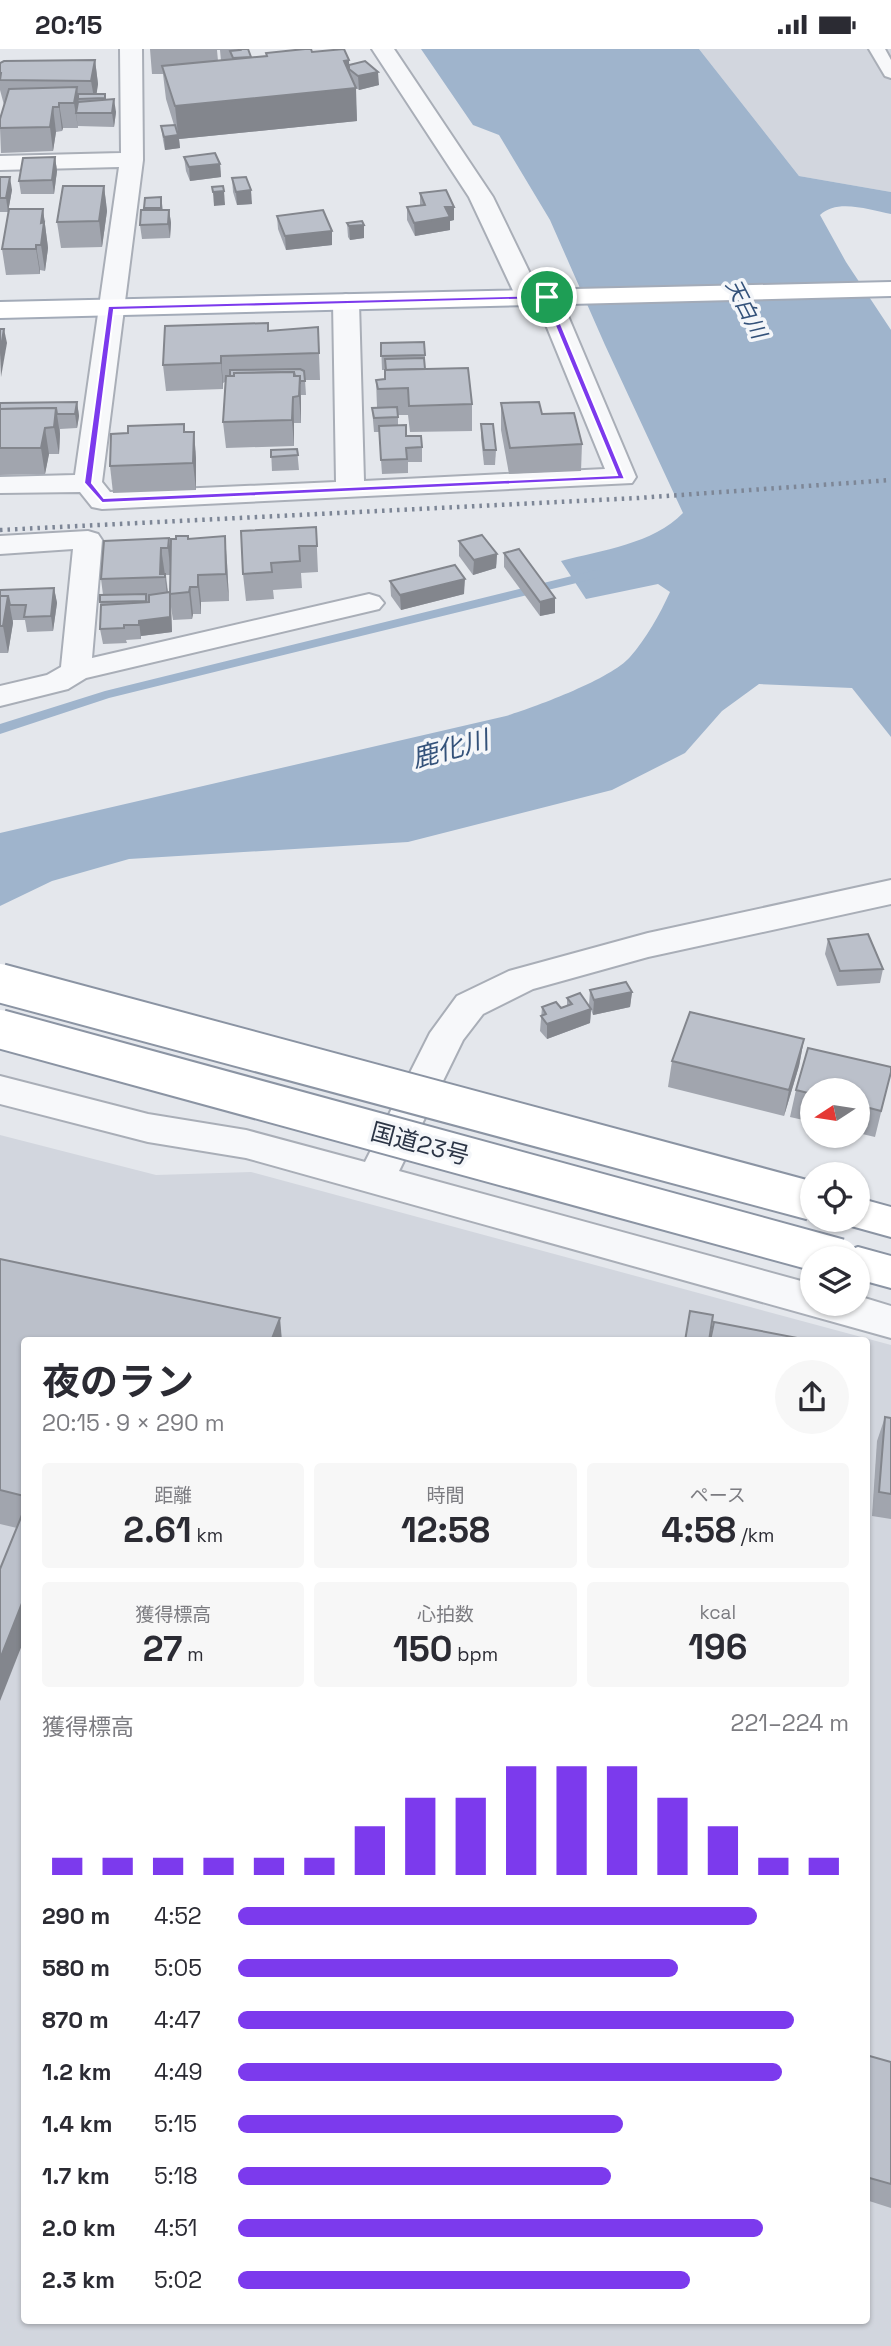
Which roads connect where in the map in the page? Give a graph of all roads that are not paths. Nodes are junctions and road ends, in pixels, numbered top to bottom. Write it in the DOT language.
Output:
graph roads {
  1 [pos="131,49"];
  2 [pos="877,49"];
  3 [pos="388,56"];
  4 [pos="365,66"];
  5 [pos="891,73"];
  6 [pos="159,82"];
  7 [pos="131,84"];
  8 [pos="132,160"];
  9 [pos="0,163"];
  10 [pos="887,289"];
  11 [pos="546,297"];
  12 [pos="346,302"];
  13 [pos="111,308"];
  14 [pos="0,310"];
  15 [pos="88,483"];
  16 [pos="0,485"];
  17 [pos="350,489"];
  18 [pos="0,545"];
  19 [pos="369,603"];
  20 [pos="76,671"];
  21 [pos="0,696"];
  22 [pos="891,892"];
  23 [pos="0,983"];
  24 [pos="0,1029"];
  25 [pos="0,1090"];
  26 [pos="376,1178"];
  27 [pos="800,1198"];
  28 [pos="870,1216"];
  29 [pos="891,1222"];
  30 [pos="800,1247"];
  31 [pos="870,1266"];
  32 [pos="891,1272"];
  33 [pos="800,1297"];
  34 [pos="869,1316"];
  35 [pos="891,1322"];
  1 -- 7 [label="street"];
  2 -- 5 [label="lane"];
  3 -- 4 [label="street"];
  3 -- 11 [label="street"];
  6 -- 7 [label="street"];
  7 -- 8 [label="street"];
  8 -- 9 [label="street"];
  8 -- 13 [label="street"];
  10 -- 11 [label="main road"];
  11 -- 12 [label="main road"];
  11 -- 17 [label="street"];
  12 -- 13 [label="main road"];
  12 -- 17 [label="street"];
  13 -- 14 [label="main road"];
  13 -- 15 [label="street"];
  15 -- 16 [label="street"];
  15 -- 17 [label="street"];
  18 -- 20 [label="street"];
  19 -- 20 [label="street"];
  20 -- 21 [label="street"];
  22 -- 26 [label="street"];
  23 -- 27 [label="main road, 国道23号, bridge"];
  24 -- 30 [label="main road, 国道23号, bridge"];
  25 -- 26 [label="street"];
  26 -- 33 [label="street"];
  28 -- 29 [label="main road"];
  31 -- 32 [label="main road"];
  34 -- 35 [label="street"];
}
